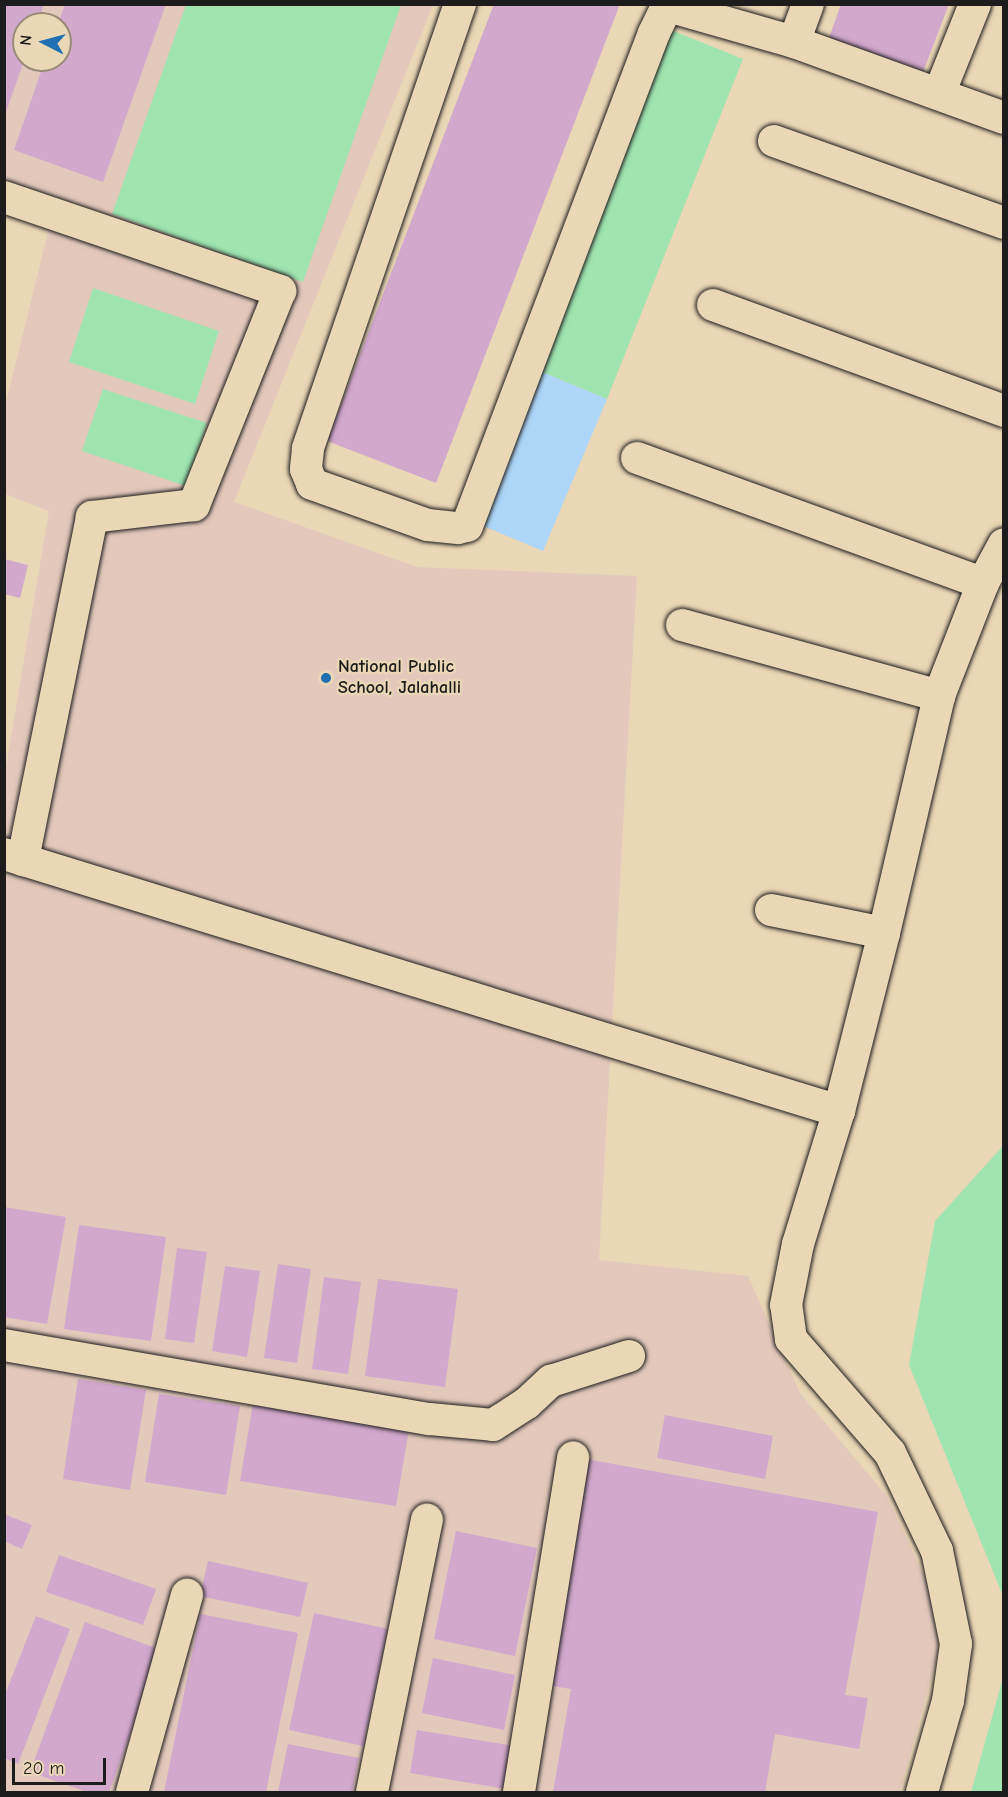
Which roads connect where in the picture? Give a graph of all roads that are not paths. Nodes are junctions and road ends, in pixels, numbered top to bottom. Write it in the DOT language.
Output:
graph roads {
  1 [pos="460,4"];
  2 [pos="808,4"];
  3 [pos="975,4"];
  4 [pos="668,5"];
  5 [pos="794,42"];
  6 [pos="939,94"];
  7 [pos="1004,117"];
  8 [pos="774,141"];
  9 [pos="4,197"];
  10 [pos="1004,223"];
  11 [pos="713,304"];
  12 [pos="1004,411"];
  13 [pos="637,458"];
  14 [pos="996,568"];
  15 [pos="682,625"];
  16 [pos="939,696"];
  17 [pos="14,857"];
  18 [pos="771,910"];
  19 [pos="884,933"];
  20 [pos="839,1111"];
  21 [pos="4,1345"];
  22 [pos="629,1356"];
  23 [pos="573,1457"];
  24 [pos="427,1520"];
  25 [pos="187,1595"];
  26 [pos="132,1792"];
  27 [pos="372,1792"];
  28 [pos="519,1792"];
  29 [pos="922,1792"];
  1 -- 4 [label="street"];
  2 -- 5 [label="street"];
  3 -- 6 [label="street"];
  4 -- 5 [label="street"];
  5 -- 6 [label="street"];
  6 -- 7 [label="street"];
  8 -- 10 [label="street"];
  9 -- 17 [label="street"];
  11 -- 12 [label="street"];
  13 -- 14 [label="street"];
  14 -- 16 [label="street"];
  15 -- 16 [label="street"];
  16 -- 19 [label="street"];
  17 -- 20 [label="street"];
  18 -- 19 [label="street"];
  19 -- 20 [label="street"];
  20 -- 29 [label="street"];
  21 -- 22 [label="street"];
  23 -- 28 [label="street"];
  24 -- 27 [label="street"];
  25 -- 26 [label="street"];
}
